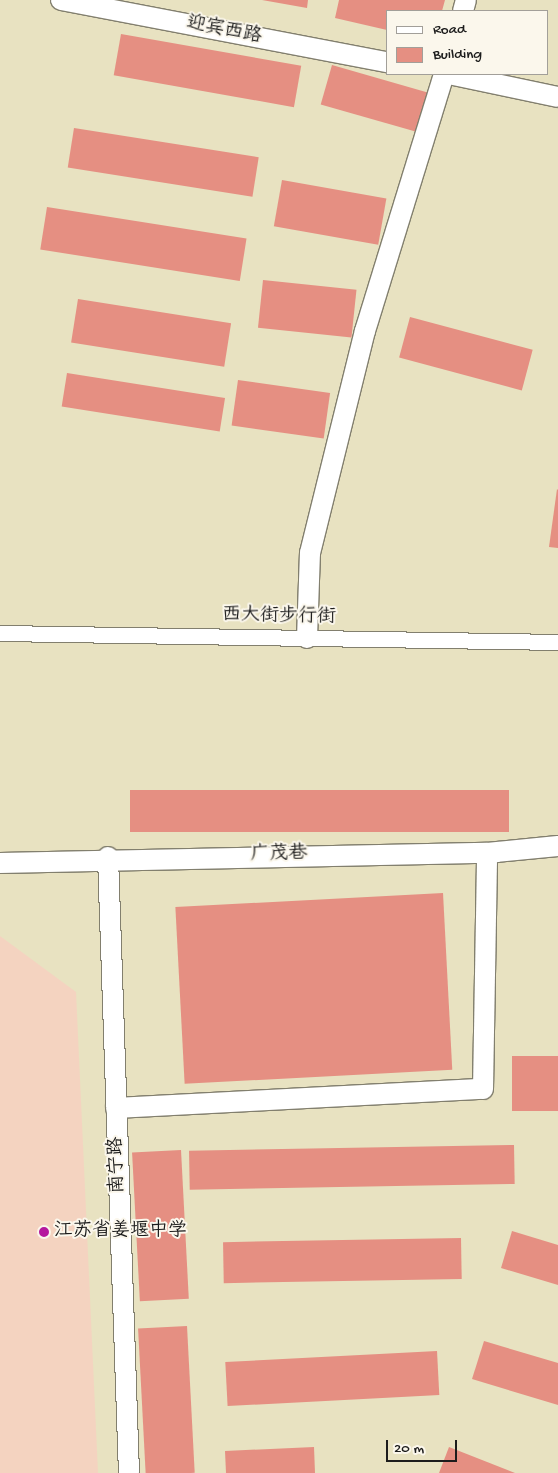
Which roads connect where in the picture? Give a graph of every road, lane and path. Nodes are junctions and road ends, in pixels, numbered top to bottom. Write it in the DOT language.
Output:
graph roads {
  1 [pos="61,0"];
  2 [pos="386,62"];
  3 [pos="444,75"];
  4 [pos="454,75"];
  5 [pos="558,97"];
  6 [pos="0,633"];
  7 [pos="307,638"];
  8 [pos="558,642"];
  9 [pos="558,846"];
  10 [pos="487,853"];
  11 [pos="108,857"];
  12 [pos="0,863"];
  13 [pos="116,1108"];
  14 [pos="129,1473"];
  1 -- 2 [label="street, 迎宾西路"];
  3 -- 7 [label="street"];
  4 -- 5 [label="street"];
  6 -- 7 [label="street, 西大街步行街"];
  7 -- 8 [label="street, 西大街步行街"];
  9 -- 10 [label="street, 广茂巷"];
  10 -- 11 [label="street, 广茂巷"];
  10 -- 13 [label="street"];
  11 -- 12 [label="street, 广茂巷"];
  11 -- 13 [label="street, 南宁路"];
  13 -- 14 [label="street, 南宁路"];
}
